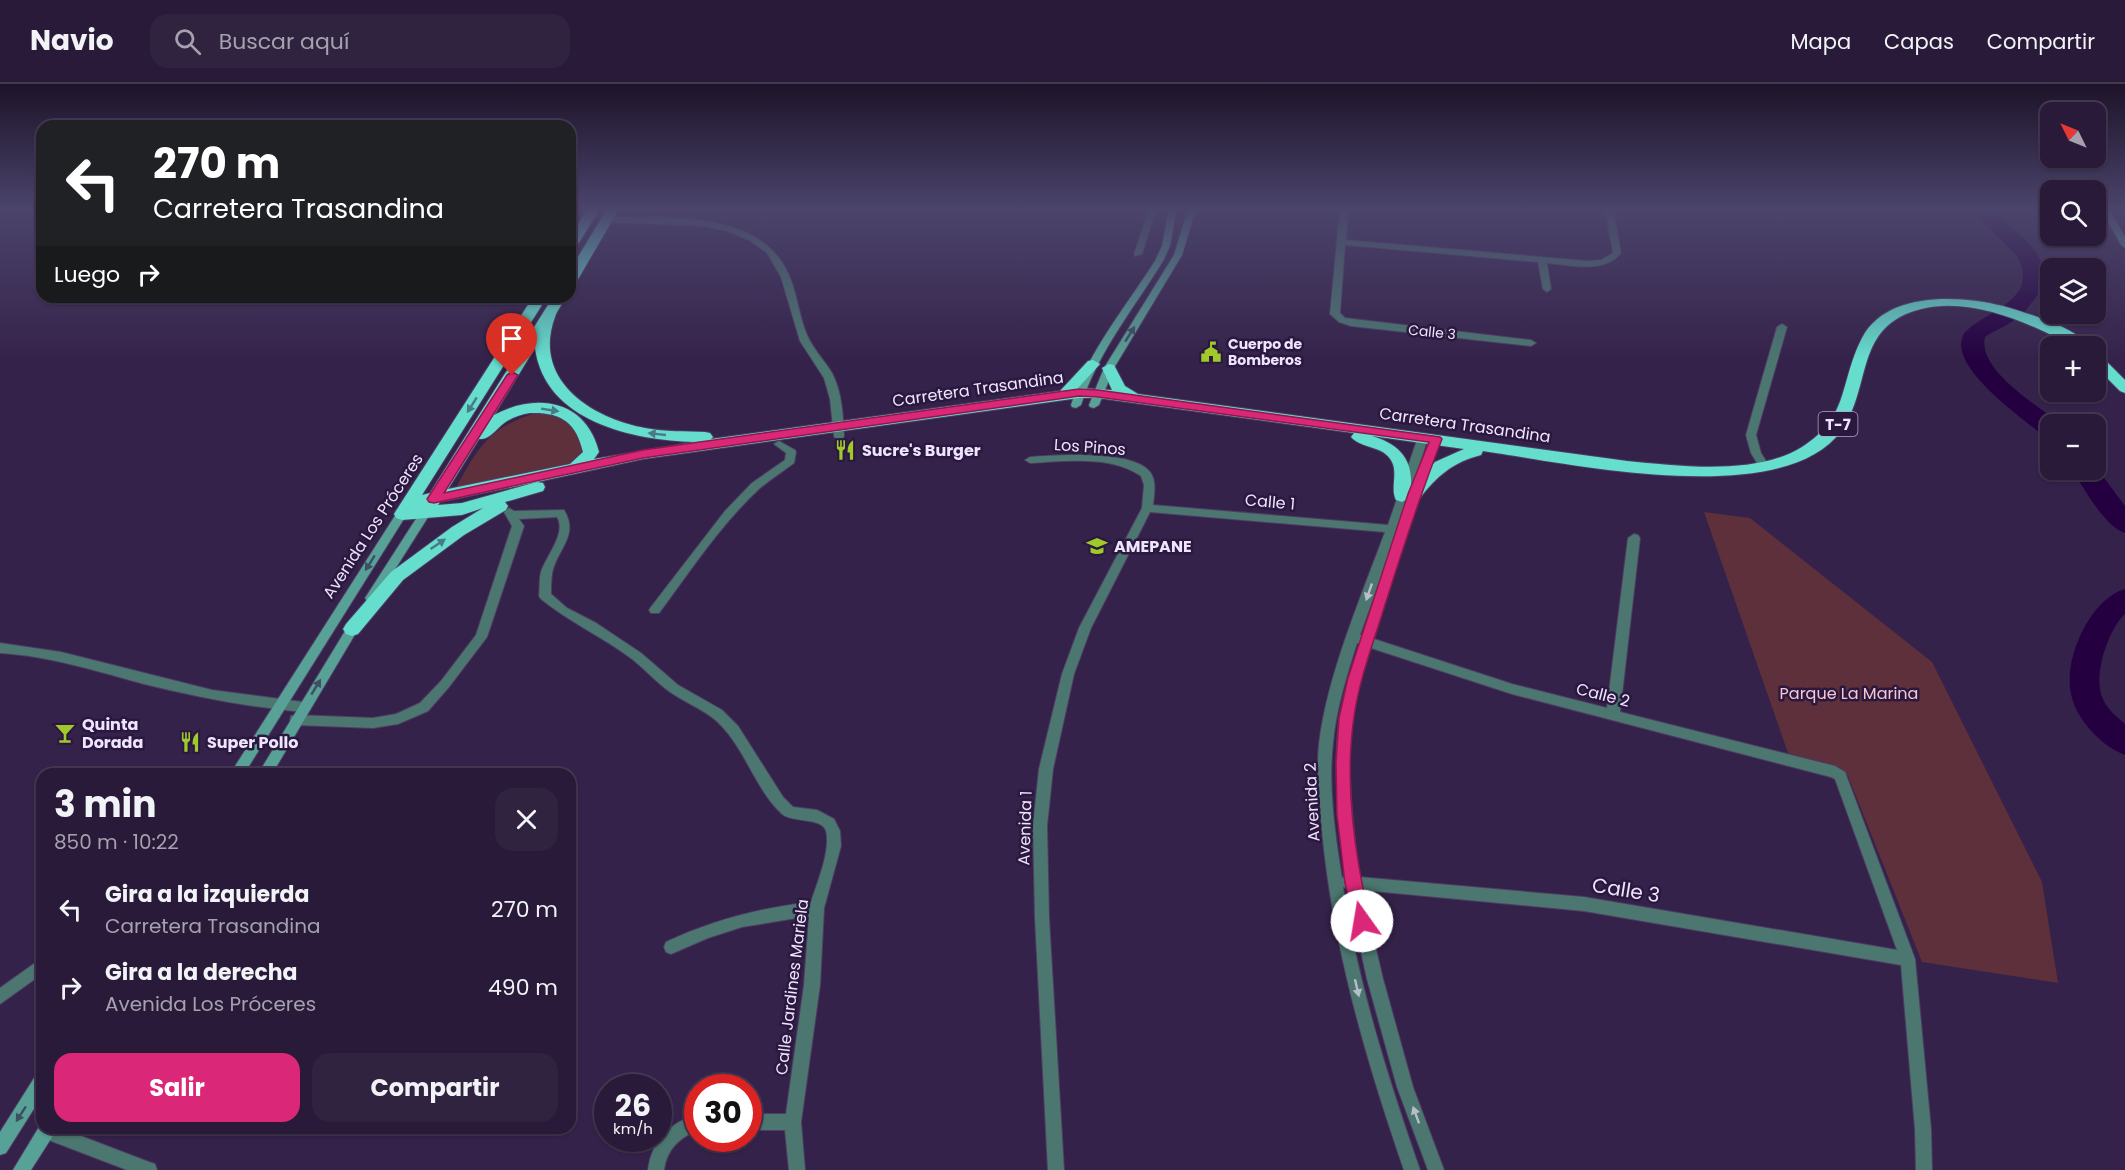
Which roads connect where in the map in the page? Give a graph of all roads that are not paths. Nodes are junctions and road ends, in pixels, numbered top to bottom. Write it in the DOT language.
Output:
graph roads {
  1 [pos="775,260"];
  2 [pos="1160,260"];
  3 [pos="1176,260"];
  4 [pos="1341,260"];
  5 [pos="1538,260"];
  6 [pos="1542,260"];
  7 [pos="1609,260"];
  8 [pos="1547,289"];
  9 [pos="536,303"];
  10 [pos="557,303"];
  11 [pos="548,318"];
  12 [pos="1782,327"];
  13 [pos="2066,336"];
  14 [pos="1531,343"];
  15 [pos="1093,364"];
  16 [pos="1109,368"];
  17 [pos="2106,369"];
  18 [pos="2125,388"];
  19 [pos="1074,397"];
  20 [pos="1096,399"];
  21 [pos="1137,399"];
  22 [pos="838,432"];
  23 [pos="1357,436"];
  24 [pos="736,440"];
  25 [pos="1428,442"];
  26 [pos="779,444"];
  27 [pos="465,451"];
  28 [pos="1475,452"];
  29 [pos="1030,460"];
  30 [pos="1627,466"];
  31 [pos="1764,466"];
  32 [pos="576,467"];
  33 [pos="548,484"];
  34 [pos="1408,495"];
  35 [pos="434,499"];
  36 [pos="1147,508"];
  37 [pos="405,509"];
  38 [pos="507,510"];
  39 [pos="425,514"];
  40 [pos="1391,529"];
  41 [pos="1634,538"];
  42 [pos="655,610"];
  43 [pos="352,629"];
  44 [pos="1353,638"];
  45 [pos="1367,643"];
  46 [pos="0,648"];
  47 [pos="280,706"];
  48 [pos="303,707"];
  49 [pos="1613,715"];
  50 [pos="296,720"];
  51 [pos="241,768"];
  52 [pos="268,768"];
  53 [pos="1335,881"];
  54 [pos="1353,883"];
  55 [pos="817,908"];
  56 [pos="671,947"];
  57 [pos="1908,958"];
  58 [pos="36,970"];
  59 [pos="0,998"];
  60 [pos="36,1090"];
  61 [pos="762,1122"];
  62 [pos="793,1122"];
  63 [pos="684,1127"];
  64 [pos="44,1134"];
  65 [pos="57,1134"];
  66 [pos="0,1147"];
  67 [pos="21,1170"];
  68 [pos="148,1170"];
  69 [pos="656,1170"];
  70 [pos="797,1170"];
  71 [pos="1056,1170"];
  72 [pos="1412,1170"];
  73 [pos="1436,1170"];
  74 [pos="1924,1170"];
  1 -- 22 [label="street"];
  2 -- 15 [label="street"];
  16 -- 3 [label="street, one-way"];
  4 -- 14 [label="street, Calle 3"];
  5 -- 6 [label="street"];
  6 -- 7 [label="street"];
  6 -- 8 [label="street"];
  9 -- 37 [label="highway, Avenida Los Próceres, one-way"];
  10 -- 11 [label="highway"];
  24 -- 11 [label="highway, one-way"];
  11 -- 27 [label="highway"];
  12 -- 31 [label="street"];
  13 -- 31 [label="highway, Carretera Trasandina / T-7"];
  15 -- 19 [label="highway"];
  16 -- 20 [label="street"];
  16 -- 21 [label="highway"];
  17 -- 18 [label="highway"];
  19 -- 20 [label="highway, Carretera Trasandina / T-7"];
  19 -- 22 [label="highway, Carretera Trasandina / T-7"];
  20 -- 21 [label="highway, Carretera Trasandina / T-7"];
  20 -- 23 [label="highway, Carretera Trasandina / T-7"];
  21 -- 25 [label="highway, Carretera Trasandina / T-7"];
  22 -- 24 [label="highway, Carretera Trasandina / T-7"];
  22 -- 26 [label="highway, Carretera Trasandina / T-7"];
  23 -- 25 [label="highway, Carretera Trasandina / T-7"];
  23 -- 34 [label="highway"];
  24 -- 32 [label="highway, Carretera Trasandina / T-7"];
  25 -- 28 [label="highway, Carretera Trasandina / T-7"];
  25 -- 30 [label="highway, Carretera Trasandina / T-7"];
  25 -- 34 [label="street"];
  26 -- 33 [label="highway, Carretera Trasandina / T-7"];
  26 -- 42 [label="street"];
  27 -- 32 [label="highway, one-way"];
  27 -- 35 [label="highway"];
  28 -- 30 [label="highway, Carretera Trasandina / T-7"];
  28 -- 34 [label="highway"];
  29 -- 36 [label="street, Los Pinos"];
  30 -- 31 [label="highway, Carretera Trasandina / T-7"];
  32 -- 35 [label="highway, Carretera Trasandina / T-7"];
  33 -- 38 [label="highway"];
  33 -- 39 [label="highway, Carretera Trasandina / T-7"];
  34 -- 40 [label="street, Avenida 2"];
  34 -- 45 [label="street"];
  35 -- 37 [label="highway, Carretera Trasandina / T-7"];
  35 -- 39 [label="highway"];
  36 -- 40 [label="street, Calle 1"];
  36 -- 71 [label="street, Avenida 1"];
  37 -- 39 [label="highway, Carretera Trasandina / T-7"];
  37 -- 47 [label="street, Avenida Los Próceres, one-way"];
  43 -- 38 [label="highway, one-way"];
  38 -- 50 [label="street"];
  38 -- 55 [label="street, Calle Jardines Mariela"];
  39 -- 43 [label="street"];
  40 -- 44 [label="street, Avenida 2, one-way"];
  41 -- 49 [label="street"];
  48 -- 43 [label="street, one-way"];
  44 -- 45 [label="street, Calle 2"];
  44 -- 53 [label="street, Avenida 2"];
  45 -- 49 [label="street, Calle 2"];
  45 -- 54 [label="street"];
  46 -- 47 [label="street"];
  47 -- 48 [label="street"];
  47 -- 51 [label="street, Avenida Los Próceres"];
  48 -- 50 [label="street"];
  49 -- 57 [label="street, Calle 2"];
  50 -- 52 [label="street"];
  53 -- 54 [label="street, Calle 3"];
  53 -- 72 [label="street, Avenida 2, one-way"];
  54 -- 57 [label="street, Calle 3"];
  73 -- 54 [label="street, one-way"];
  55 -- 56 [label="street"];
  55 -- 62 [label="street, Calle Jardines Mariela"];
  57 -- 74 [label="street"];
  58 -- 59 [label="street"];
  60 -- 66 [label="street, one-way"];
  61 -- 62 [label="street"];
  62 -- 70 [label="street, Calle Jardines Mariela"];
  63 -- 69 [label="street"];
  64 -- 67 [label="street"];
  65 -- 68 [label="street"];
}
